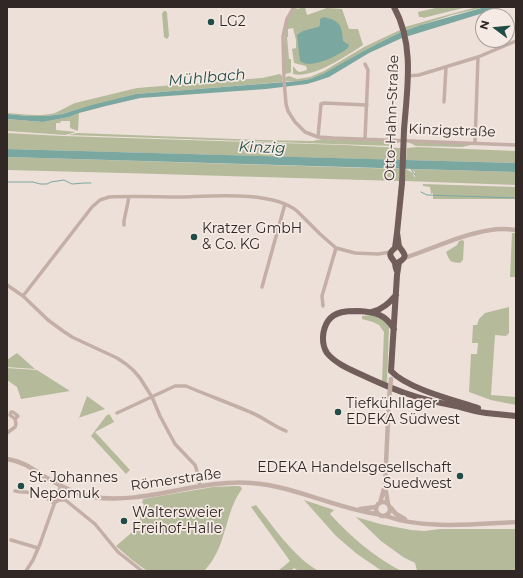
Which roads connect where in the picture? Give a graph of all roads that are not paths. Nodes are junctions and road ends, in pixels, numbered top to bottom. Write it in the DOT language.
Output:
graph roads {
  1 [pos="292,7"];
  2 [pos="394,7"];
  3 [pos="516,41"];
  4 [pos="478,57"];
  5 [pos="365,64"];
  6 [pos="446,67"];
  7 [pos="408,76"];
  8 [pos="444,102"];
  9 [pos="367,104"];
  10 [pos="318,137"];
  11 [pos="366,139"];
  12 [pos="475,143"];
  13 [pos="516,145"];
  14 [pos="129,197"];
  15 [pos="285,204"];
  16 [pos="124,225"];
  17 [pos="516,230"];
  18 [pos="336,248"];
  19 [pos="397,255"];
  20 [pos="7,285"];
  21 [pos="262,287"];
  22 [pos="396,295"];
  23 [pos="23,296"];
  24 [pos="323,306"];
  25 [pos="375,312"];
  26 [pos="384,312"];
  27 [pos="394,329"];
  28 [pos="391,371"];
  29 [pos="152,397"];
  30 [pos="117,413"];
  31 [pos="494,414"];
  32 [pos="516,416"];
  33 [pos="14,419"];
  34 [pos="286,431"];
  35 [pos="7,433"];
  36 [pos="7,459"];
  37 [pos="61,485"];
  38 [pos="385,485"];
  39 [pos="200,486"];
  40 [pos="15,491"];
  41 [pos="58,494"];
  42 [pos="66,500"];
  43 [pos="54,503"];
  44 [pos="378,505"];
  45 [pos="390,506"];
  46 [pos="354,509"];
  47 [pos="377,514"];
  48 [pos="386,516"];
  49 [pos="412,522"];
  50 [pos="516,522"];
  51 [pos="11,540"];
  52 [pos="38,548"];
  53 [pos="26,571"];
  54 [pos="142,571"];
  1 -- 10 [label="street, Kinzigstraße"];
  2 -- 7 [label="main road, Otto-Hahn-Straße"];
  3 -- 4 [label="street"];
  4 -- 6 [label="street"];
  4 -- 12 [label="street"];
  5 -- 9 [label="street"];
  6 -- 7 [label="street"];
  6 -- 8 [label="street"];
  7 -- 19 [label="main road, Otto-Hahn-Straße, bridge"];
  9 -- 10 [label="street"];
  9 -- 11 [label="street"];
  10 -- 11 [label="street, Kinzigstraße"];
  11 -- 12 [label="street, Kinzigstraße"];
  12 -- 13 [label="street, Kinzigstraße"];
  14 -- 15 [label="street"];
  14 -- 16 [label="street"];
  14 -- 23 [label="street"];
  15 -- 18 [label="street"];
  15 -- 21 [label="street"];
  17 -- 19 [label="street"];
  18 -- 19 [label="street"];
  18 -- 24 [label="street"];
  19 -- 22 [label="main road, Otto-Hahn-Straße"];
  20 -- 23 [label="street"];
  22 -- 25 [label="main road"];
  22 -- 27 [label="main road, Otto-Hahn-Straße"];
  23 -- 29 [label="street"];
  25 -- 26 [label="main road"];
  25 -- 27 [label="main road"];
  25 -- 31 [label="main road"];
  27 -- 28 [label="main road, Otto-Hahn-Straße"];
  28 -- 31 [label="main road"];
  28 -- 38 [label="street, Otto-Hahn-Straße, bridge"];
  29 -- 30 [label="street"];
  29 -- 34 [label="street"];
  29 -- 39 [label="street"];
  31 -- 32 [label="main road"];
  33 -- 35 [label="street"];
  36 -- 37 [label="street, Römerstraße"];
  37 -- 39 [label="street, Römerstraße"];
  37 -- 41 [label="street"];
  38 -- 44 [label="street, Otto-Hahn-Straße"];
  38 -- 45 [label="street, Otto-Hahn-Straße"];
  39 -- 46 [label="street, Römerstraße"];
  40 -- 43 [label="street"];
  41 -- 42 [label="street"];
  41 -- 43 [label="street"];
  42 -- 43 [label="street"];
  42 -- 54 [label="street"];
  43 -- 52 [label="street"];
  44 -- 45 [label="street"];
  44 -- 46 [label="street, Römerstraße"];
  44 -- 47 [label="street"];
  45 -- 48 [label="street"];
  45 -- 49 [label="street"];
  46 -- 47 [label="street, Römerstraße"];
  47 -- 48 [label="street"];
  48 -- 49 [label="street"];
  49 -- 50 [label="street"];
  51 -- 52 [label="street"];
  52 -- 53 [label="street"];
}
